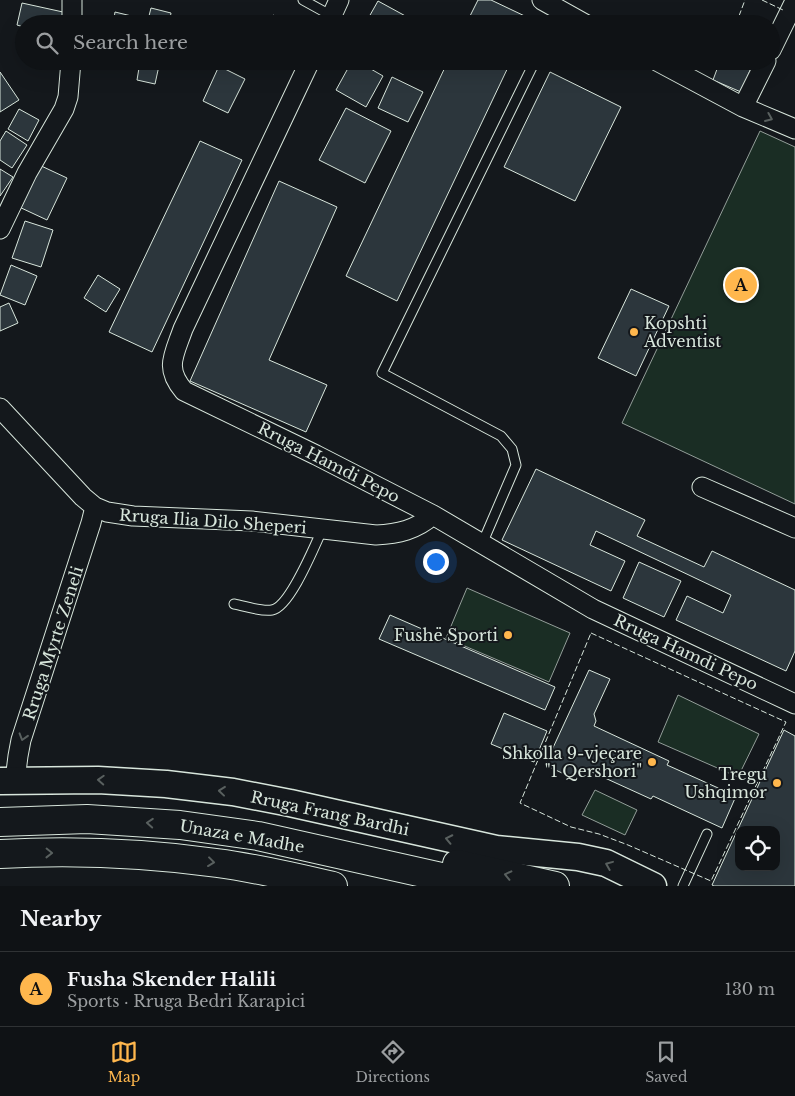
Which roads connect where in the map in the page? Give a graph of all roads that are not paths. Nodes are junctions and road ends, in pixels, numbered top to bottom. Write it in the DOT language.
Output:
graph roads {
  1 [pos="72,0"];
  2 [pos="303,0"];
  3 [pos="542,0"];
  4 [pos="795,1"];
  5 [pos="333,13"];
  6 [pos="72,15"];
  7 [pos="554,15"];
  8 [pos="780,32"];
  9 [pos="70,70"];
  10 [pos="306,70"];
  11 [pos="531,70"];
  12 [pos="674,70"];
  13 [pos="762,70"];
  14 [pos="743,107"];
  15 [pos="795,129"];
  16 [pos="0,229"];
  17 [pos="1,412"];
  18 [pos="702,487"];
  19 [pos="95,507"];
  20 [pos="433,515"];
  21 [pos="795,528"];
  22 [pos="322,530"];
  23 [pos="482,544"];
  24 [pos="234,604"];
  25 [pos="795,704"];
  26 [pos="7,780"];
  27 [pos="0,822"];
  28 [pos="707,834"];
  29 [pos="302,846"];
  30 [pos="0,854"];
  31 [pos="296,881"];
  32 [pos="332,886"];
  33 [pos="481,886"];
  34 [pos="555,886"];
  35 [pos="653,886"];
  36 [pos="683,886"];
  1 -- 6 [label="street"];
  2 -- 5 [label="lane"];
  3 -- 7 [label="street"];
  4 -- 8 [label="street"];
  9 -- 16 [label="street"];
  10 -- 20 [label="street, Rruga Hamdi Pepo"];
  11 -- 23 [label="lane"];
  12 -- 14 [label="street"];
  13 -- 14 [label="street"];
  14 -- 15 [label="street, one-way"];
  17 -- 19 [label="street, Rruga Ilia Dilo Sheperi"];
  18 -- 21 [label="street"];
  19 -- 22 [label="street, Rruga Ilia Dilo Sheperi"];
  19 -- 26 [label="street, Rruga Myrte Zeneli, one-way"];
  20 -- 22 [label="street, Rruga Ilia Dilo Sheperi"];
  20 -- 23 [label="street, Rruga Hamdi Pepo"];
  22 -- 24 [label="lane"];
  23 -- 25 [label="street, Rruga Hamdi Pepo"];
  35 -- 26 [label="main road, Rruga Frang Bardhi, one-way"];
  29 -- 27 [label="highway, Unaza e Madhe, one-way"];
  28 -- 36 [label="lane"];
  29 -- 33 [label="highway, Unaza e Madhe"];
  34 -- 29 [label="highway, one-way"];
  30 -- 31 [label="highway, Unaza e Madhe, one-way"];
  31 -- 32 [label="highway, Unaza e Madhe"];
}
